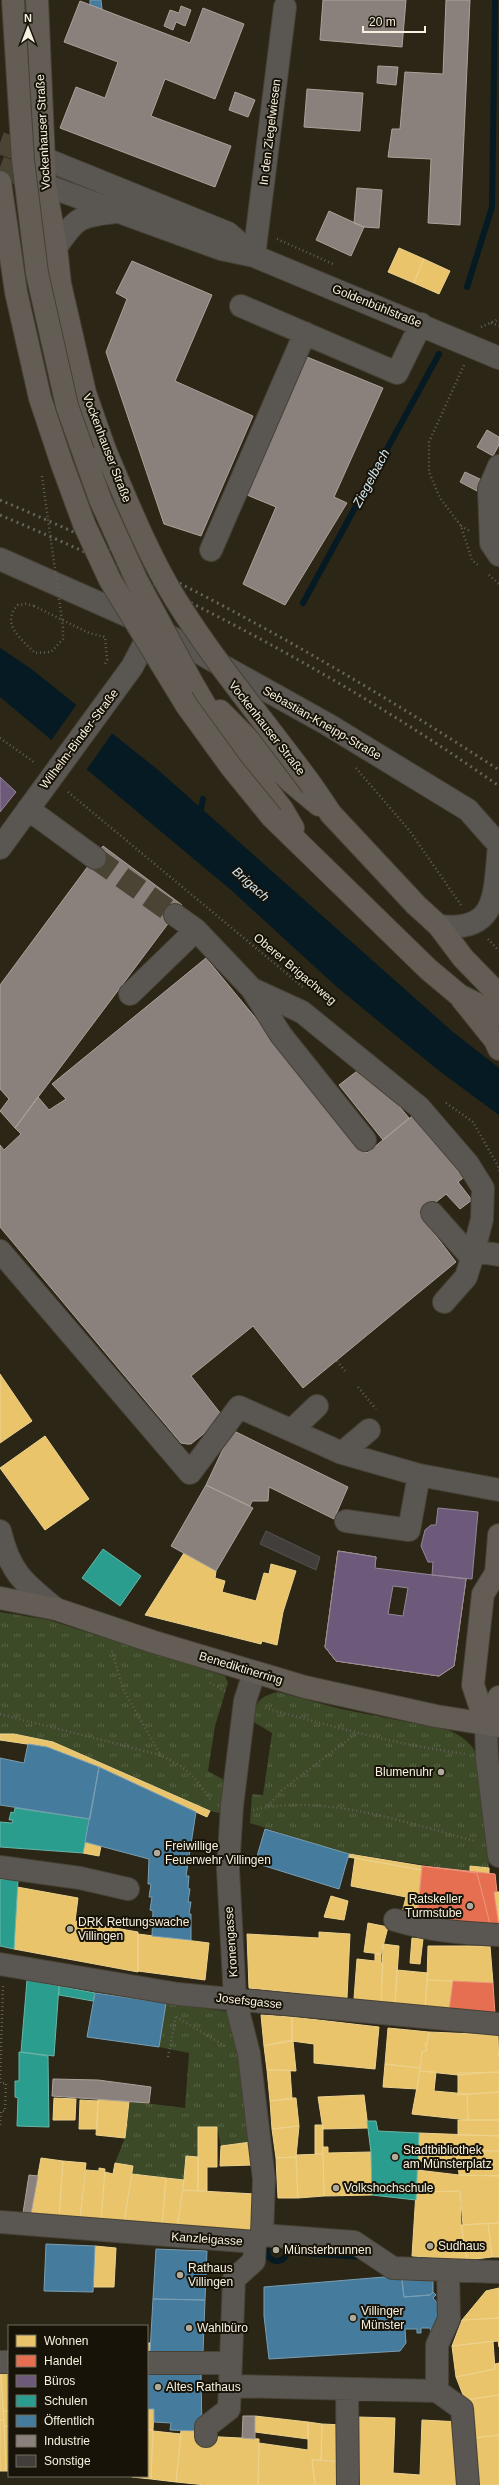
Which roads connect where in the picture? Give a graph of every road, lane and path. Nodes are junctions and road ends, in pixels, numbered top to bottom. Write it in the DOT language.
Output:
graph roads {
  1 [pos="13,0"];
  2 [pos="37,0"];
  3 [pos="285,8"];
  4 [pos="43,158"];
  5 [pos="0,182"];
  6 [pos="45,185"];
  7 [pos="120,212"];
  8 [pos="56,247"];
  9 [pos="254,256"];
  10 [pos="241,306"];
  11 [pos="499,319"];
  12 [pos="491,323"];
  13 [pos="421,324"];
  14 [pos="499,326"];
  15 [pos="480,327"];
  16 [pos="305,333"];
  17 [pos="499,358"];
  18 [pos="465,364"];
  19 [pos="499,466"];
  20 [pos="41,471"];
  21 [pos="440,498"];
  22 [pos="495,549"];
  23 [pos="211,550"];
  24 [pos="0,559"];
  25 [pos="153,627"];
  26 [pos="101,674"];
  27 [pos="191,681"];
  28 [pos="0,738"];
  29 [pos="47,768"];
  30 [pos="355,768"];
  31 [pos="66,790"];
  32 [pos="307,790"];
  33 [pos="28,809"];
  34 [pos="277,813"];
  35 [pos="499,846"];
  36 [pos="0,848"];
  37 [pos="95,858"];
  38 [pos="175,914"];
  39 [pos="474,924"];
  40 [pos="439,926"];
  41 [pos="196,930"];
  42 [pos="499,951"];
  43 [pos="252,989"];
  44 [pos="309,992"];
  45 [pos="130,994"];
  46 [pos="459,995"];
  47 [pos="499,995"];
  48 [pos="499,1015"];
  49 [pos="499,1049"];
  50 [pos="442,1100"];
  51 [pos="365,1140"];
  52 [pos="499,1172"];
  53 [pos="432,1213"];
  54 [pos="0,1251"];
  55 [pos="473,1255"];
  56 [pos="499,1256"];
  57 [pos="444,1302"];
  58 [pos="336,1361"];
  59 [pos="345,1371"];
  60 [pos="358,1387"];
  61 [pos="317,1406"];
  62 [pos="373,1421"];
  63 [pos="292,1430"];
  64 [pos="342,1453"];
  65 [pos="419,1475"];
  66 [pos="499,1490"];
  67 [pos="346,1521"];
  68 [pos="0,1531"];
  69 [pos="499,1535"];
  70 [pos="497,1576"];
  71 [pos="0,1598"];
  72 [pos="56,1609"];
  73 [pos="112,1649"];
  74 [pos="254,1673"];
  75 [pos="499,1697"];
  76 [pos="262,1707"];
  77 [pos="0,1714"];
  78 [pos="492,1725"];
  79 [pos="358,1733"];
  80 [pos="160,1755"];
  81 [pos="470,1755"];
  82 [pos="212,1802"];
  83 [pos="268,1806"];
  84 [pos="250,1810"];
  85 [pos="491,1847"];
  86 [pos="0,1867"];
  87 [pos="128,1889"];
  88 [pos="395,1920"];
  89 [pos="499,1935"];
  90 [pos="2,1964"];
  91 [pos="235,1999"];
  92 [pos="177,2009"];
  93 [pos="176,2017"];
  94 [pos="499,2024"];
  95 [pos="232,2050"];
  96 [pos="168,2057"];
  97 [pos="0,2125"];
  98 [pos="0,2222"];
  99 [pos="259,2239"];
  100 [pos="448,2272"];
  101 [pos="499,2272"];
  102 [pos="148,2363"];
  103 [pos="231,2363"];
  104 [pos="230,2386"];
  105 [pos="347,2389"];
  106 [pos="437,2391"];
  107 [pos="206,2436"];
  108 [pos="348,2485"];
  109 [pos="468,2485"];
  1 -- 27 [label="main road, Vockenhauser Straße, bridge"];
  2 -- 4 [label="main road, Vockenhauser Straße"];
  3 -- 9 [label="street, In den Ziegelwiesen"];
  4 -- 6 [label="main road, Vockenhauser Straße"];
  4 -- 9 [label="street, Goldenbühlstraße"];
  5 -- 34 [label="main road, Vockenhauser Straße, bridge"];
  6 -- 7 [label="street, Goldenbühlstraße"];
  6 -- 8 [label="main road, Vockenhauser Straße"];
  7 -- 8 [label="street"];
  7 -- 9 [label="street, Goldenbühlstraße"];
  8 -- 32 [label="main road, Vockenhauser Straße, bridge"];
  9 -- 13 [label="street, Goldenbühlstraße"];
  10 -- 16 [label="street"];
  11 -- 12 [label="path"];
  12 -- 14 [label="path"];
  12 -- 15 [label="path"];
  13 -- 16 [label="street"];
  13 -- 17 [label="street, Goldenbühlstraße"];
  16 -- 23 [label="street"];
  18 -- 21 [label="path"];
  19 -- 22 [label="street"];
  20 -- 26 [label="path, bridge"];
  24 -- 25 [label="street, Sebastian-Kneipp-Straße"];
  25 -- 29 [label="street, Wilhelm-Binder-Straße"];
  25 -- 35 [label="street, Sebastian-Kneipp-Straße"];
  27 -- 32 [label="main road, Vockenhauser Straße"];
  27 -- 34 [label="main road, Vockenhauser Straße"];
  28 -- 29 [label="path"];
  29 -- 33 [label="street, Wilhelm-Binder-Straße"];
  30 -- 39 [label="path"];
  31 -- 44 [label="path, Oberer Brigachweg"];
  32 -- 40 [label="main road, Vockenhauser Straße"];
  33 -- 36 [label="street, Wilhelm-Binder-Straße"];
  33 -- 37 [label="street"];
  34 -- 46 [label="main road, Vockenhauser Straße"];
  35 -- 39 [label="street, Sebastian-Kneipp-Straße"];
  38 -- 41 [label="street"];
  39 -- 40 [label="street"];
  39 -- 42 [label="path"];
  40 -- 47 [label="main road, Vockenhauser Straße"];
  41 -- 43 [label="street"];
  41 -- 45 [label="street"];
  43 -- 51 [label="street"];
  43 -- 55 [label="street"];
  46 -- 48 [label="main road, Vockenhauser Straße"];
  46 -- 49 [label="main road"];
  50 -- 52 [label="path"];
  53 -- 55 [label="street"];
  54 -- 63 [label="street"];
  55 -- 56 [label="street"];
  55 -- 57 [label="street"];
  58 -- 59 [label="path"];
  60 -- 62 [label="path"];
  61 -- 63 [label="street"];
  62 -- 64 [label="street"];
  63 -- 64 [label="street"];
  64 -- 65 [label="street"];
  65 -- 66 [label="street"];
  65 -- 67 [label="street"];
  68 -- 72 [label="street"];
  69 -- 70 [label="main road"];
  70 -- 78 [label="main road"];
  71 -- 72 [label="main road, Benediktinerring"];
  72 -- 74 [label="main road, Benediktinerring"];
  73 -- 80 [label="path"];
  74 -- 78 [label="main road, Benediktinerring"];
  74 -- 91 [label="street, Kronengasse"];
  75 -- 78 [label="main road"];
  76 -- 79 [label="path"];
  77 -- 80 [label="path"];
  78 -- 85 [label="street"];
  79 -- 81 [label="path"];
  79 -- 83 [label="path"];
  80 -- 82 [label="path"];
  83 -- 84 [label="path"];
  83 -- 85 [label="path"];
  86 -- 87 [label="street"];
  88 -- 89 [label="street"];
  90 -- 91 [label="street, Josefsgasse"];
  90 -- 97 [label="path"];
  91 -- 94 [label="street, Josefsgasse"];
  91 -- 99 [label="street, Kronengasse"];
  92 -- 93 [label="path"];
  93 -- 95 [label="path"];
  93 -- 96 [label="path"];
  98 -- 99 [label="street, Kanzleigasse"];
  99 -- 100 [label="street, Kanzleigasse"];
  99 -- 103 [label="street, Kronengasse"];
  100 -- 101 [label="street, Kanzleigasse"];
  100 -- 106 [label="street"];
  102 -- 103 [label="street"];
  103 -- 104 [label="street, Kronengasse"];
  104 -- 105 [label="street"];
  104 -- 107 [label="street, Kronengasse"];
  105 -- 106 [label="street"];
  105 -- 108 [label="street"];
  106 -- 109 [label="street"];
}
